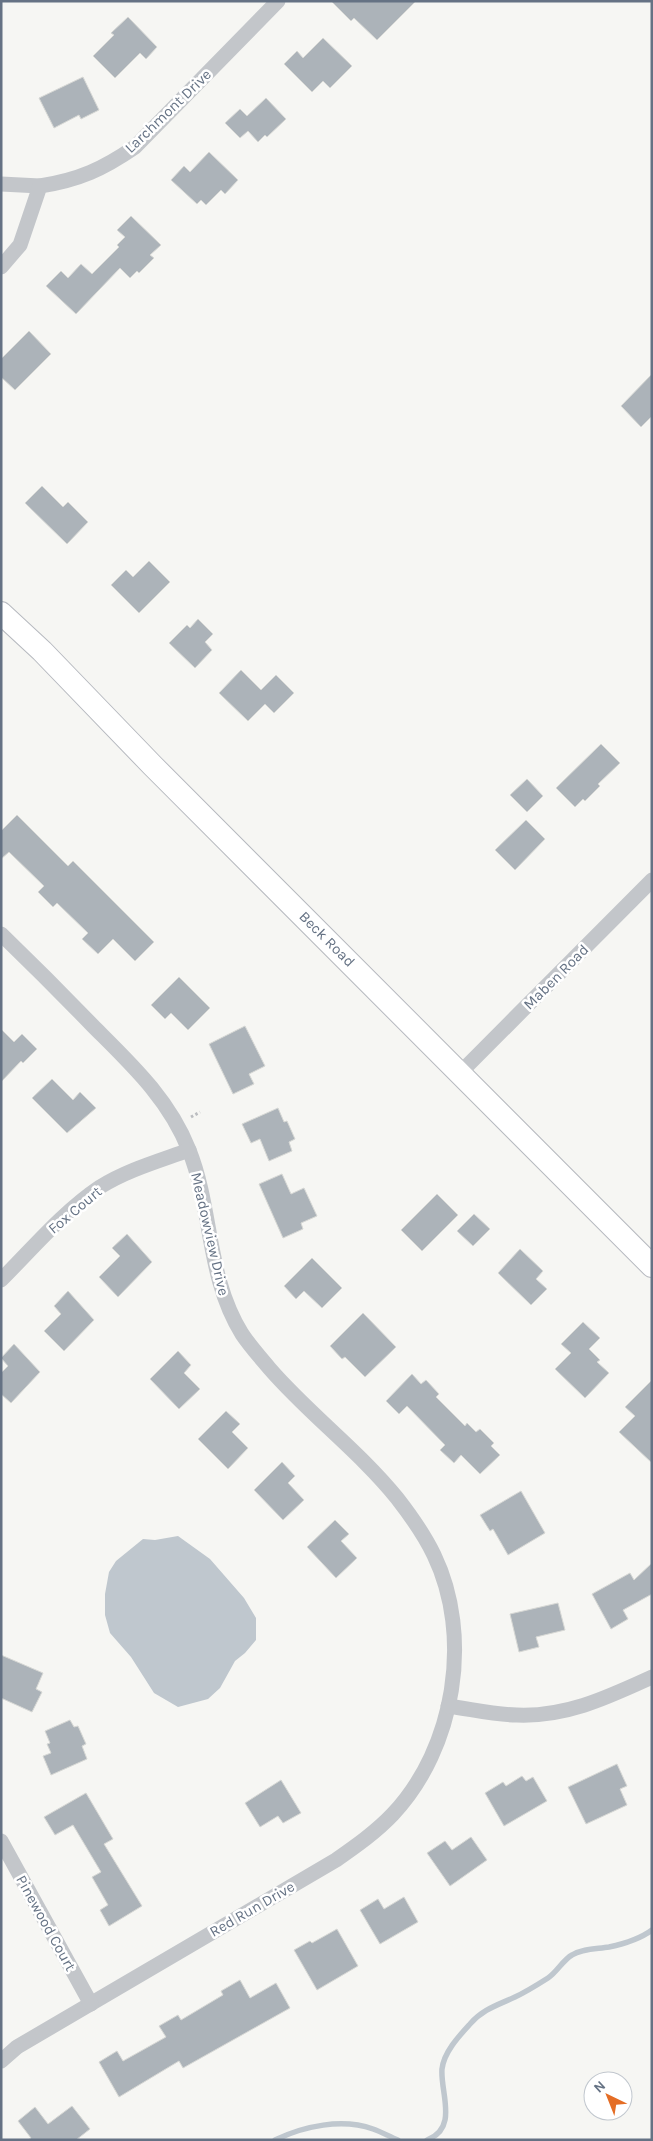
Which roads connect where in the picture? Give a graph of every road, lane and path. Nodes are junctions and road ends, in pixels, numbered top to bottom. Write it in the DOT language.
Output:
graph roads {
  1 [pos="278,1"];
  2 [pos="1,184"];
  3 [pos="40,186"];
  4 [pos="1,267"];
  5 [pos="1,613"];
  6 [pos="652,880"];
  7 [pos="1,934"];
  8 [pos="460,1073"];
  9 [pos="200,1112"];
  10 [pos="190,1117"];
  11 [pos="190,1150"];
  12 [pos="652,1266"];
  13 [pos="1,1280"];
  14 [pos="652,1677"];
  15 [pos="448,1706"];
  16 [pos="1,1841"];
  17 [pos="91,2004"];
  18 [pos="1,2061"];
  1 -- 3 [label="street, Larchmont Drive"];
  2 -- 3 [label="street, Larchmont Drive"];
  3 -- 4 [label="street"];
  5 -- 8 [label="main road, Beck Road"];
  6 -- 8 [label="street, Maben Road"];
  7 -- 11 [label="street, Meadowview Drive"];
  8 -- 12 [label="main road, Beck Road"];
  9 -- 10 [label="path"];
  11 -- 13 [label="street, Fox Court"];
  11 -- 15 [label="street, Meadowview Drive"];
  14 -- 15 [label="street"];
  15 -- 17 [label="street, Red Run Drive"];
  16 -- 17 [label="street, Pinewood Court"];
  17 -- 18 [label="street, Red Run Drive"];
}
